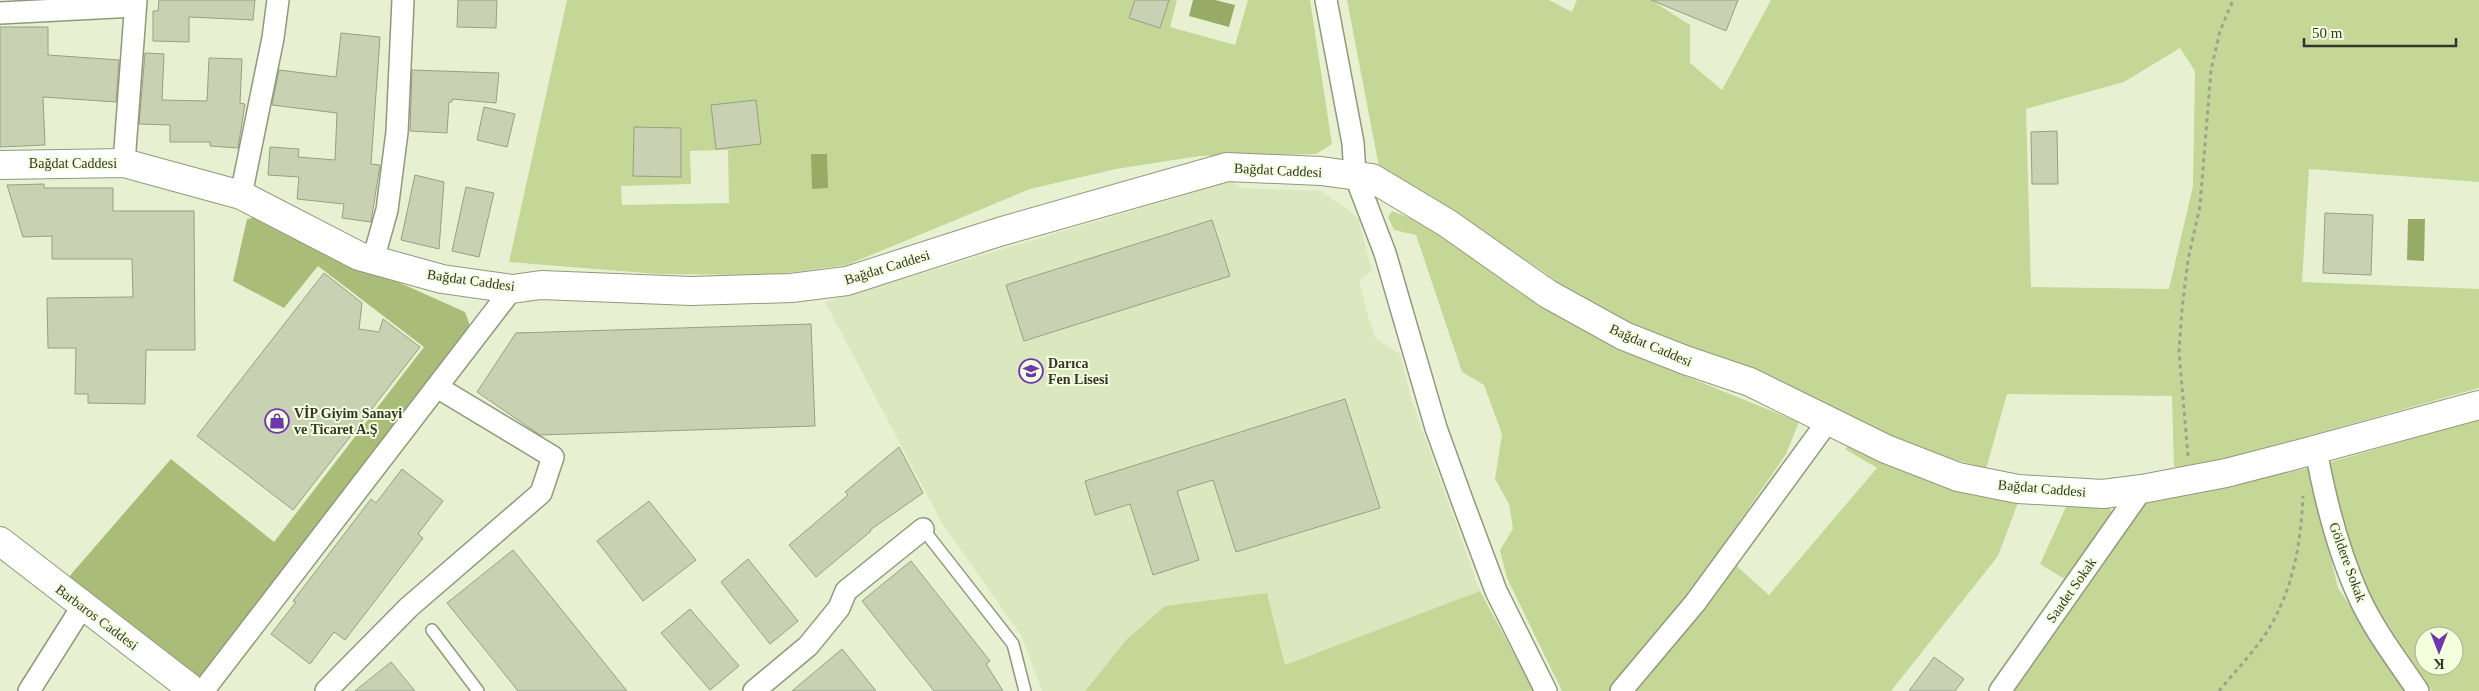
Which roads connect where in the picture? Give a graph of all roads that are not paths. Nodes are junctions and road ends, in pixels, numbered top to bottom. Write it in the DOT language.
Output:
graph roads {
  1 [pos="278,0"];
  2 [pos="403,0"];
  3 [pos="1326,0"];
  4 [pos="136,3"];
  5 [pos="66,5"];
  6 [pos="0,13"];
  7 [pos="124,163"];
  8 [pos="0,165"];
  9 [pos="1355,176"];
  10 [pos="241,195"];
  11 [pos="374,260"];
  12 [pos="512,289"];
  13 [pos="437,387"];
  14 [pos="2479,405"];
  15 [pos="1828,421"];
  16 [pos="2309,452"];
  17 [pos="2142,489"];
  18 [pos="923,529"];
  19 [pos="0,541"];
  20 [pos="82,607"];
  21 [pos="432,630"];
  22 [pos="29,691"];
  23 [pos="194,691"];
  24 [pos="202,691"];
  25 [pos="326,691"];
  26 [pos="478,691"];
  27 [pos="754,691"];
  28 [pos="1025,691"];
  29 [pos="1546,691"];
  30 [pos="1621,691"];
  31 [pos="2000,691"];
  32 [pos="2418,691"];
  1 -- 10 [label="street"];
  2 -- 11 [label="street"];
  3 -- 9 [label="street"];
  4 -- 5 [label="street"];
  4 -- 7 [label="street"];
  5 -- 6 [label="street"];
  7 -- 8 [label="street, Bağdat Caddesi"];
  7 -- 10 [label="street, Bağdat Caddesi"];
  9 -- 12 [label="street, Bağdat Caddesi"];
  9 -- 15 [label="street, Bağdat Caddesi"];
  9 -- 29 [label="street"];
  10 -- 11 [label="street, Bağdat Caddesi"];
  11 -- 12 [label="street, Bağdat Caddesi"];
  12 -- 13 [label="street"];
  13 -- 24 [label="street"];
  13 -- 25 [label="street"];
  14 -- 16 [label="street, Bağdat Caddesi"];
  15 -- 17 [label="street, Bağdat Caddesi"];
  15 -- 30 [label="street"];
  16 -- 17 [label="street, Bağdat Caddesi"];
  16 -- 32 [label="street, Göldere Sokak"];
  17 -- 31 [label="street, Saadet Sokak"];
  18 -- 27 [label="street"];
  18 -- 28 [label="lane"];
  19 -- 20 [label="street, Barbaros Caddesi"];
  20 -- 22 [label="street"];
  20 -- 23 [label="street, Barbaros Caddesi"];
  21 -- 26 [label="lane"];
}
